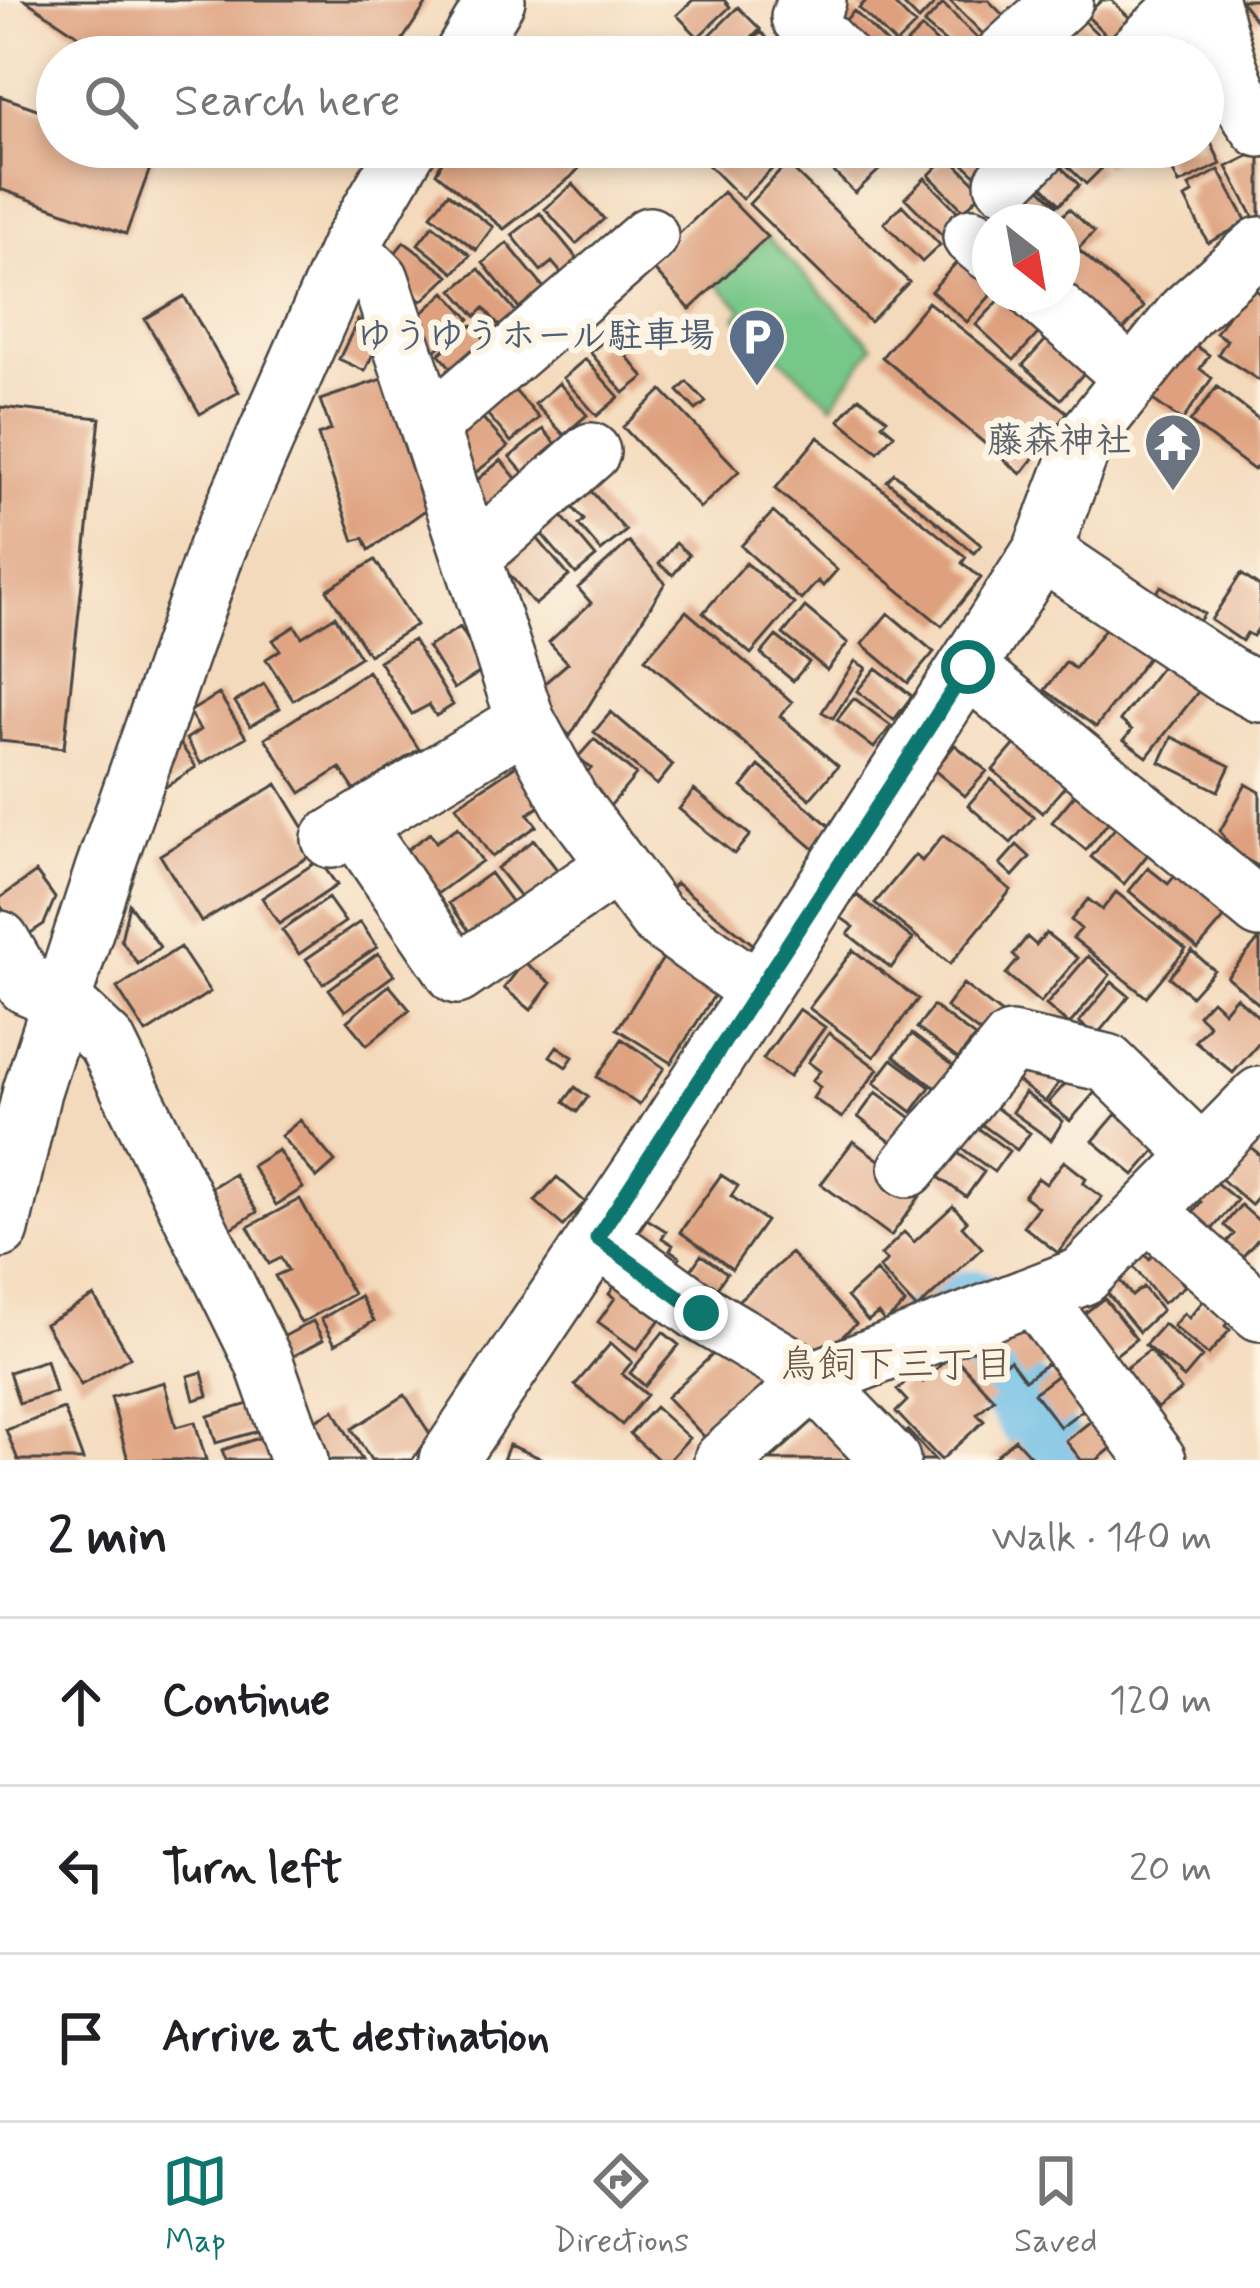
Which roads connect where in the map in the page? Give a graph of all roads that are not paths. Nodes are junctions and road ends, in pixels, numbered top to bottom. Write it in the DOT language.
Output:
graph roads {
  1 [pos="496,0"];
  2 [pos="1064,0"];
  3 [pos="1190,0"];
  4 [pos="1209,0"];
  5 [pos="800,6"];
  6 [pos="475,36"];
  7 [pos="823,36"];
  8 [pos="1025,36"];
  9 [pos="1153,36"];
  10 [pos="1221,36"];
  11 [pos="1224,43"];
  12 [pos="1260,128"];
  13 [pos="397,168"];
  14 [pos="650,236"];
  15 [pos="1260,246"];
  16 [pos="349,248"];
  17 [pos="1058,312"];
  18 [pos="1133,378"];
  19 [pos="429,426"];
  20 [pos="591,452"];
  21 [pos="1042,551"];
  22 [pos="472,557"];
  23 [pos="968,667"];
  24 [pos="1260,693"];
  25 [pos="526,721"];
  26 [pos="617,865"];
  27 [pos="1260,909"];
  28 [pos="0,940"];
  29 [pos="758,992"];
  30 [pos="61,1000"];
  31 [pos="16,1094"];
  32 [pos="1256,1108"];
  33 [pos="1190,1143"];
  34 [pos="908,1168"];
  35 [pos="1148,1210"];
  36 [pos="0,1229"];
  37 [pos="597,1238"];
  38 [pos="1034,1295"];
  39 [pos="1260,1312"];
  40 [pos="814,1380"];
  41 [pos="299,1460"];
  42 [pos="448,1460"];
  43 [pos="723,1460"];
  44 [pos="891,1460"];
  45 [pos="1157,1460"];
  1 -- 6 [label="street"];
  2 -- 8 [label="street"];
  3 -- 9 [label="street"];
  4 -- 10 [label="street"];
  5 -- 7 [label="street"];
  11 -- 12 [label="street"];
  13 -- 16 [label="street"];
  14 -- 19 [label="street"];
  15 -- 18 [label="street"];
  16 -- 19 [label="street"];
  16 -- 30 [label="street"];
  17 -- 18 [label="street"];
  18 -- 21 [label="street"];
  19 -- 22 [label="street"];
  20 -- 22 [label="street"];
  21 -- 23 [label="street"];
  21 -- 24 [label="street"];
  22 -- 25 [label="street"];
  23 -- 27 [label="street"];
  23 -- 29 [label="street"];
  25 -- 26 [label="street"];
  25 -- 26 [label="street"];
  26 -- 29 [label="street"];
  28 -- 30 [label="street"];
  29 -- 37 [label="street"];
  30 -- 31 [label="street"];
  30 -- 41 [label="street"];
  31 -- 36 [label="street"];
  32 -- 33 [label="street"];
  33 -- 34 [label="street"];
  33 -- 35 [label="street"];
  35 -- 38 [label="street"];
  35 -- 39 [label="street"];
  37 -- 40 [label="street"];
  37 -- 42 [label="street"];
  38 -- 40 [label="street"];
  38 -- 45 [label="street"];
  40 -- 43 [label="street"];
  40 -- 44 [label="street"];
}
